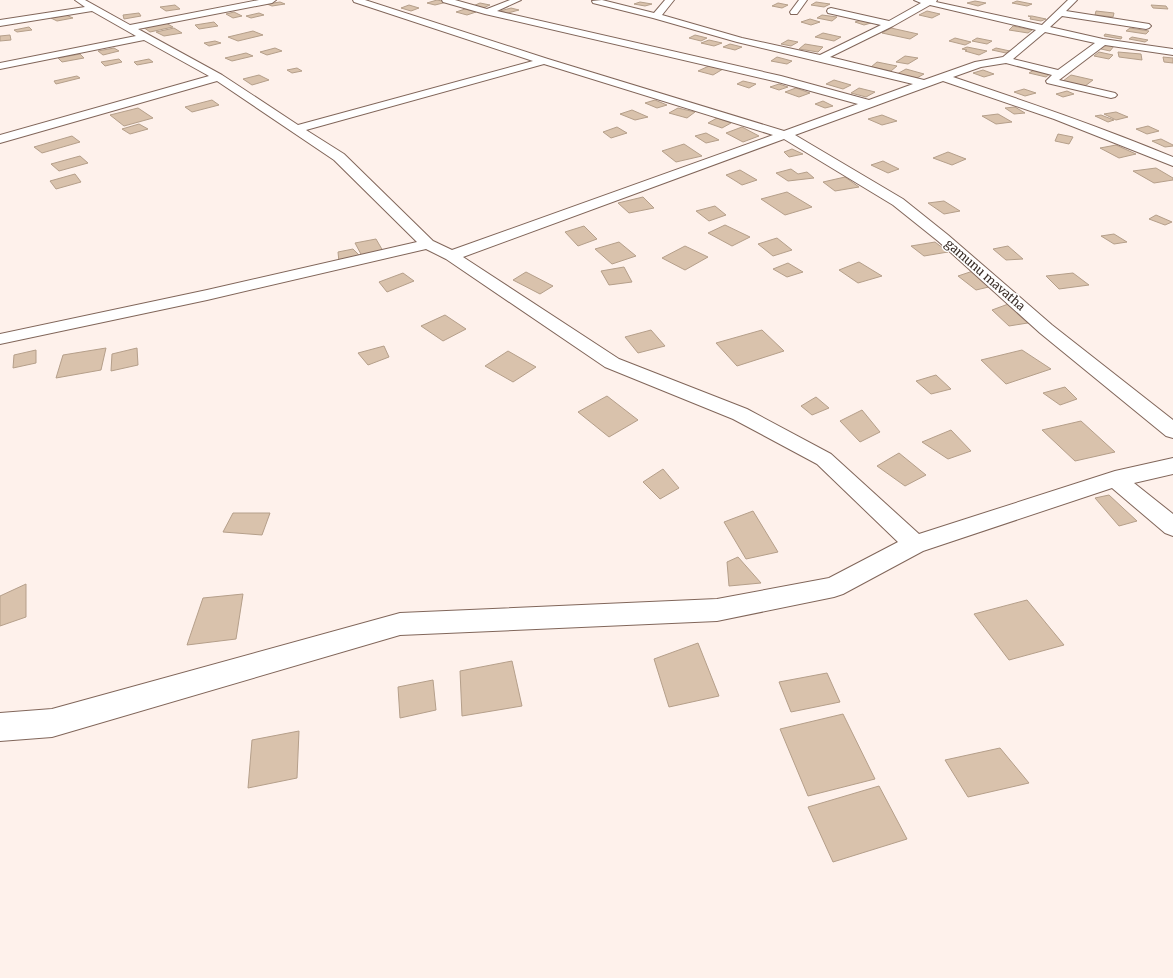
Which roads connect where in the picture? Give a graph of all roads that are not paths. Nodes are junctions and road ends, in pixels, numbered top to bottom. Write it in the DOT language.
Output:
graph roads {
  1 [pos="272,0"];
  2 [pos="357,0"];
  3 [pos="446,0"];
  4 [pos="517,0"];
  5 [pos="670,0"];
  6 [pos="803,0"];
  7 [pos="918,0"];
  8 [pos="1073,0"];
  9 [pos="596,1"];
  10 [pos="932,1"];
  11 [pos="86,4"];
  12 [pos="831,11"];
  13 [pos="488,12"];
  14 [pos="794,12"];
  15 [pos="1060,13"];
  16 [pos="656,16"];
  17 [pos="0,23"];
  18 [pos="890,24"];
  19 [pos="1146,26"];
  20 [pos="128,28"];
  21 [pos="1044,28"];
  22 [pos="143,36"];
  23 [pos="1103,42"];
  24 [pos="1173,52"];
  25 [pos="821,58"];
  26 [pos="1006,60"];
  27 [pos="544,61"];
  28 [pos="0,66"];
  29 [pos="1060,74"];
  30 [pos="218,77"];
  31 [pos="942,77"];
  32 [pos="925,84"];
  33 [pos="1111,95"];
  34 [pos="869,104"];
  35 [pos="297,129"];
  36 [pos="786,135"];
  37 [pos="0,139"];
  38 [pos="1173,162"];
  39 [pos="428,244"];
  40 [pos="451,256"];
  41 [pos="0,339"];
  42 [pos="1173,431"];
  43 [pos="1173,466"];
  44 [pos="1115,479"];
  45 [pos="1173,527"];
  46 [pos="915,544"];
  47 [pos="0,727"];
  1 -- 20 [label="street"];
  2 -- 27 [label="street, gamunu mavatha"];
  3 -- 13 [label="street"];
  4 -- 13 [label="street"];
  5 -- 16 [label="street"];
  6 -- 14 [label="street"];
  7 -- 10 [label="street"];
  8 -- 15 [label="street"];
  9 -- 16 [label="street"];
  10 -- 18 [label="street"];
  10 -- 21 [label="street"];
  11 -- 17 [label="street"];
  11 -- 20 [label="street"];
  12 -- 18 [label="street"];
  13 -- 34 [label="street"];
  15 -- 19 [label="street"];
  15 -- 21 [label="street"];
  16 -- 25 [label="street"];
  18 -- 25 [label="street"];
  20 -- 22 [label="street"];
  21 -- 23 [label="street"];
  21 -- 26 [label="street"];
  22 -- 28 [label="street"];
  22 -- 30 [label="street"];
  23 -- 24 [label="street"];
  23 -- 29 [label="street"];
  25 -- 32 [label="street"];
  26 -- 29 [label="street"];
  26 -- 31 [label="street"];
  27 -- 35 [label="street"];
  27 -- 36 [label="street, gamunu mavatha"];
  29 -- 33 [label="street"];
  30 -- 35 [label="street"];
  30 -- 37 [label="street"];
  31 -- 32 [label="street"];
  31 -- 38 [label="street"];
  32 -- 34 [label="street"];
  34 -- 36 [label="street"];
  35 -- 39 [label="street"];
  36 -- 40 [label="street"];
  36 -- 42 [label="street, gamunu mavatha"];
  39 -- 40 [label="street"];
  39 -- 41 [label="street"];
  40 -- 46 [label="street"];
  43 -- 44 [label="street"];
  44 -- 45 [label="street"];
  44 -- 46 [label="street"];
  46 -- 47 [label="street"];
}
